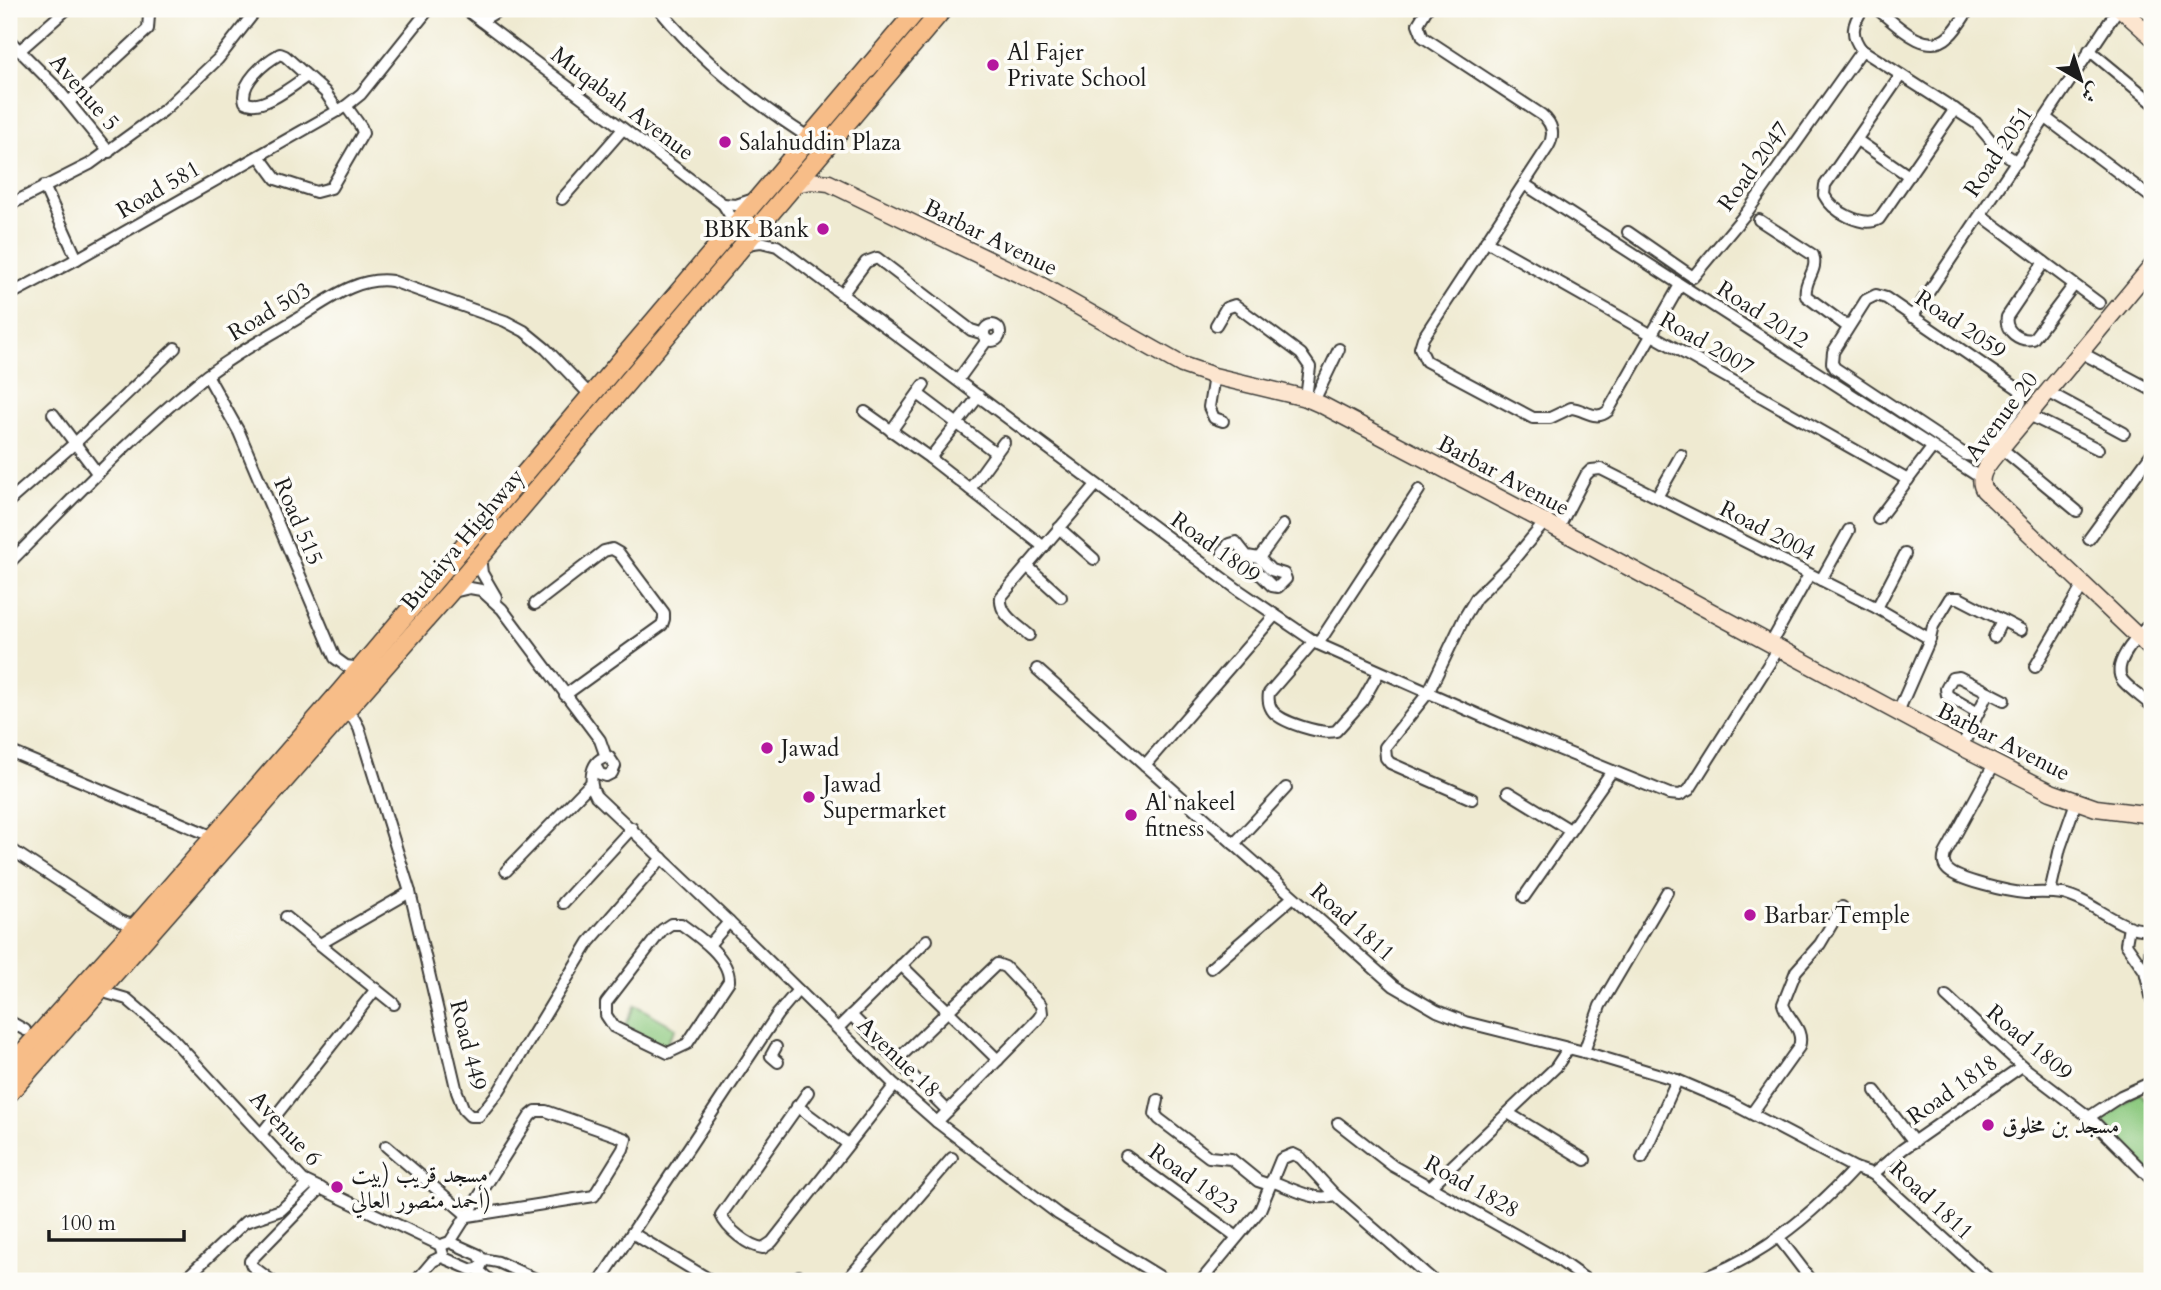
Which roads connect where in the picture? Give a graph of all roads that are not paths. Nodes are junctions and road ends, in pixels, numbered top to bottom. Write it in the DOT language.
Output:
graph roads {
  1 [pos="67,9"];
  2 [pos="144,9"];
  3 [pos="257,9"];
  4 [pos="429,9"];
  5 [pos="465,9"];
  6 [pos="501,9"];
  7 [pos="659,9"];
  8 [pos="918,9"];
  9 [pos="943,9"];
  10 [pos="1081,9"];
  11 [pos="1102,9"];
  12 [pos="1427,9"];
  13 [pos="1863,9"];
  14 [pos="1877,9"];
  15 [pos="1969,9"];
  16 [pos="2119,9"];
  17 [pos="481,21"];
  18 [pos="2152,37"];
  19 [pos="9,40"];
  20 [pos="1862,50"];
  21 [pos="2089,50"];
  22 [pos="19,51"];
  23 [pos="307,75"];
  24 [pos="1901,75"];
  25 [pos="69,102"];
  26 [pos="2152,102"];
  27 [pos="342,109"];
  28 [pos="1955,109"];
  29 [pos="2046,118"];
  30 [pos="623,129"];
  31 [pos="808,137"];
  32 [pos="1857,140"];
  33 [pos="110,152"];
  34 [pos="259,156"];
  35 [pos="816,157"];
  36 [pos="2017,162"];
  37 [pos="1909,176"];
  38 [pos="829,183"];
  39 [pos="794,184"];
  40 [pos="1524,184"];
  41 [pos="44,187"];
  42 [pos="2152,198"];
  43 [pos="755,199"];
  44 [pos="562,200"];
  45 [pos="723,204"];
  46 [pos="9,205"];
  47 [pos="1981,215"];
  48 [pos="765,219"];
  49 [pos="1759,220"];
  50 [pos="733,227"];
  51 [pos="1628,232"];
  52 [pos="1486,241"];
  53 [pos="744,244"];
  54 [pos="777,246"];
  55 [pos="78,259"];
  56 [pos="2044,262"];
  57 [pos="2152,266"];
  58 [pos="689,280"];
  59 [pos="1680,285"];
  60 [pos="2074,285"];
  61 [pos="704,292"];
  62 [pos="843,293"];
  63 [pos="9,295"];
  64 [pos="2099,303"];
  65 [pos="1912,317"];
  66 [pos="1216,326"];
  67 [pos="1848,327"];
  68 [pos="1651,335"];
  69 [pos="175,348"];
  70 [pos="1339,349"];
  71 [pos="2080,352"];
  72 [pos="207,375"];
  73 [pos="1214,376"];
  74 [pos="958,380"];
  75 [pos="2152,390"];
  76 [pos="2048,392"];
  77 [pos="591,396"];
  78 [pos="979,396"];
  79 [pos="1310,400"];
  80 [pos="865,412"];
  81 [pos="53,414"];
  82 [pos="2029,415"];
  83 [pos="1223,421"];
  84 [pos="957,424"];
  85 [pos="891,431"];
  86 [pos="2124,433"];
  87 [pos="1004,442"];
  88 [pos="75,443"];
  89 [pos="1932,448"];
  90 [pos="2001,448"];
  91 [pos="2098,449"];
  92 [pos="996,453"];
  93 [pos="2152,453"];
  94 [pos="1681,455"];
  95 [pos="930,458"];
  96 [pos="98,474"];
  97 [pos="1981,478"];
  98 [pos="1908,480"];
  99 [pos="1096,485"];
  100 [pos="970,489"];
  101 [pos="1419,490"];
  102 [pos="1657,497"];
  103 [pos="9,501"];
  104 [pos="2077,511"];
  105 [pos="1878,519"];
  106 [pos="1283,525"];
  107 [pos="1552,525"];
  108 [pos="1059,528"];
  109 [pos="1849,530"];
  110 [pos="2089,539"];
  111 [pos="1044,547"];
  112 [pos="1905,554"];
  113 [pos="480,556"];
  114 [pos="1220,557"];
  115 [pos="1244,557"];
  116 [pos="1259,558"];
  117 [pos="1094,559"];
  118 [pos="9,563"];
  119 [pos="1027,566"];
  120 [pos="1250,571"];
  121 [pos="1810,575"];
  122 [pos="1821,580"];
  123 [pos="2083,584"];
  124 [pos="1237,589"];
  125 [pos="450,592"];
  126 [pos="1061,597"];
  127 [pos="535,604"];
  128 [pos="1877,608"];
  129 [pos="502,609"];
  130 [pos="1275,615"];
  131 [pos="2002,620"];
  132 [pos="2152,621"];
  133 [pos="2021,630"];
  134 [pos="1028,635"];
  135 [pos="2138,636"];
  136 [pos="1994,637"];
  137 [pos="1930,639"];
  138 [pos="1316,642"];
  139 [pos="1775,645"];
  140 [pos="2152,650"];
  141 [pos="361,667"];
  142 [pos="2035,667"];
  143 [pos="1037,669"];
  144 [pos="1379,672"];
  145 [pos="1979,673"];
  146 [pos="1974,685"];
  147 [pos="1988,692"];
  148 [pos="1427,693"];
  149 [pos="565,695"];
  150 [pos="2004,700"];
  151 [pos="2152,706"];
  152 [pos="346,711"];
  153 [pos="1898,712"];
  154 [pos="1978,713"];
  155 [pos="1962,747"];
  156 [pos="9,751"];
  157 [pos="600,761"];
  158 [pos="1994,764"];
  159 [pos="1145,765"];
  160 [pos="1612,771"];
  161 [pos="606,776"];
  162 [pos="591,783"];
  163 [pos="1286,788"];
  164 [pos="1508,792"];
  165 [pos="1472,799"];
  166 [pos="601,801"];
  167 [pos="2076,802"];
  168 [pos="2152,815"];
  169 [pos="632,828"];
  170 [pos="1570,830"];
  171 [pos="214,837"];
  172 [pos="1234,845"];
  173 [pos="9,848"];
  174 [pos="662,858"];
  175 [pos="506,871"];
  176 [pos="410,892"];
  177 [pos="1667,892"];
  178 [pos="2050,892"];
  179 [pos="1293,897"];
  180 [pos="1524,897"];
  181 [pos="563,903"];
  182 [pos="1842,906"];
  183 [pos="286,917"];
  184 [pos="729,922"];
  185 [pos="129,927"];
  186 [pos="2129,927"];
  187 [pos="2152,931"];
  188 [pos="927,940"];
  189 [pos="320,944"];
  190 [pos="709,945"];
  191 [pos="901,965"];
  192 [pos="1211,968"];
  193 [pos="114,975"];
  194 [pos="2148,982"];
  195 [pos="376,989"];
  196 [pos="798,990"];
  197 [pos="100,991"];
  198 [pos="1946,996"];
  199 [pos="127,999"];
  200 [pos="2152,1000"];
  201 [pos="394,1004"];
  202 [pos="947,1010"];
  203 [pos="851,1015"];
  204 [pos="9,1021"];
  205 [pos="838,1028"];
  206 [pos="25,1030"];
  207 [pos="756,1046"];
  208 [pos="1568,1049"];
  209 [pos="1584,1052"];
  210 [pos="775,1055"];
  211 [pos="897,1060"];
  212 [pos="998,1060"];
  213 [pos="2022,1066"];
  214 [pos="9,1068"];
  215 [pos="1677,1080"];
  216 [pos="2152,1082"];
  217 [pos="895,1085"];
  218 [pos="1875,1091"];
  219 [pos="808,1092"];
  220 [pos="9,1093"];
  221 [pos="1157,1100"];
  222 [pos="797,1106"];
  223 [pos="948,1111"];
  224 [pos="1508,1113"];
  225 [pos="1752,1113"];
  226 [pos="2089,1117"];
  227 [pos="937,1122"];
  228 [pos="1338,1123"];
  229 [pos="262,1133"];
  230 [pos="1914,1142"];
  231 [pos="848,1144"];
  232 [pos="386,1146"];
  233 [pos="1126,1156"];
  234 [pos="952,1158"];
  235 [pos="1642,1158"];
  236 [pos="1585,1160"];
  237 [pos="1855,1168"];
  238 [pos="1873,1174"];
  239 [pos="2152,1180"];
  240 [pos="1270,1183"];
  241 [pos="309,1184"];
  242 [pos="1430,1187"];
  243 [pos="321,1188"];
  244 [pos="1334,1194"];
  245 [pos="468,1216"];
  246 [pos="632,1233"];
  247 [pos="1237,1237"];
  248 [pos="1779,1238"];
  249 [pos="445,1248"];
  250 [pos="464,1248"];
  251 [pos="457,1263"];
  252 [pos="480,1264"];
  253 [pos="1978,1272"];
  254 [pos="183,1281"];
  255 [pos="272,1281"];
  256 [pos="416,1281"];
  257 [pos="491,1281"];
  258 [pos="540,1281"];
  259 [pos="600,1281"];
  260 [pos="712,1281"];
  261 [pos="792,1281"];
  262 [pos="809,1281"];
  263 [pos="846,1281"];
  264 [pos="1167,1281"];
  265 [pos="1202,1281"];
  266 [pos="1434,1281"];
  267 [pos="1588,1281"];
  268 [pos="1694,1281"];
  269 [pos="1812,1281"];
  270 [pos="1971,1281"];
  271 [pos="1991,1281"];
  1 -- 22 [label="street"];
  2 -- 25 [label="street"];
  3 -- 33 [label="street"];
  4 -- 27 [label="street, Road 581"];
  5 -- 17 [label="street, Muqabah Avenue"];
  6 -- 17 [label="street"];
  7 -- 31 [label="street"];
  8 -- 31 [label="main road, Budaiya Highway"];
  9 -- 35 [label="main road, Budaiya Highway"];
  10 -- 11 [label="street"];
  12 -- 40 [label="street"];
  13 -- 20 [label="street"];
  14 -- 15 [label="street"];
  16 -- 18 [label="street"];
  16 -- 21 [label="street, Road 2051"];
  17 -- 30 [label="street, Muqabah Avenue"];
  19 -- 22 [label="street, Avenue 5"];
  20 -- 24 [label="street"];
  20 -- 51 [label="street, Road 2047"];
  21 -- 26 [label="street"];
  21 -- 29 [label="street, Road 2051"];
  22 -- 25 [label="street, Avenue 5"];
  23 -- 23 [label="street"];
  23 -- 27 [label="street"];
  24 -- 28 [label="street"];
  24 -- 32 [label="street"];
  25 -- 33 [label="street, Avenue 5"];
  27 -- 34 [label="street, Road 581"];
  27 -- 34 [label="street"];
  28 -- 36 [label="street"];
  28 -- 37 [label="street"];
  29 -- 36 [label="street, Road 2051"];
  29 -- 42 [label="street"];
  30 -- 44 [label="street"];
  30 -- 45 [label="street, Muqabah Avenue"];
  31 -- 43 [label="main road, Budaiya Highway"];
  32 -- 37 [label="street"];
  32 -- 37 [label="street"];
  33 -- 41 [label="street, Avenue 5"];
  34 -- 55 [label="street, Road 581"];
  35 -- 38 [label="street"];
  35 -- 39 [label="main road, Budaiya Highway"];
  36 -- 47 [label="street, Road 2051"];
  38 -- 39 [label="street, Barbar Avenue"];
  38 -- 73 [label="street, Barbar Avenue"];
  39 -- 48 [label="main road, Budaiya Highway"];
  40 -- 52 [label="street"];
  40 -- 59 [label="street, Road 2012"];
  41 -- 46 [label="street, Avenue 5"];
  41 -- 55 [label="street"];
  43 -- 45 [label="street"];
  43 -- 50 [label="main road, Budaiya Highway"];
  45 -- 50 [label="street, Muqabah Avenue"];
  47 -- 56 [label="street"];
  47 -- 65 [label="street, Road 2051"];
  48 -- 53 [label="main road, Budaiya Highway"];
  48 -- 54 [label="street"];
  49 -- 67 [label="street"];
  50 -- 58 [label="main road, Budaiya Highway"];
  52 -- 68 [label="street, Road 2007"];
  52 -- 68 [label="street"];
  53 -- 54 [label="street"];
  53 -- 61 [label="main road, Budaiya Highway"];
  54 -- 62 [label="street, Road 1809"];
  55 -- 63 [label="street, Road 581"];
  56 -- 60 [label="street"];
  56 -- 60 [label="street"];
  57 -- 71 [label="street, Avenue 20"];
  58 -- 61 [label="main road"];
  58 -- 77 [label="main road, Budaiya Highway"];
  59 -- 68 [label="street"];
  59 -- 89 [label="street, Road 2012"];
  60 -- 64 [label="street"];
  61 -- 113 [label="main road, Budaiya Highway"];
  62 -- 74 [label="street, Road 1809"];
  62 -- 74 [label="street"];
  65 -- 67 [label="street, Road 2059"];
  65 -- 67 [label="street, Road 2059"];
  66 -- 79 [label="street"];
  68 -- 98 [label="street, Road 2007"];
  69 -- 88 [label="street"];
  70 -- 79 [label="street"];
  71 -- 75 [label="street"];
  71 -- 76 [label="street, Avenue 20"];
  72 -- 77 [label="street, Road 503"];
  72 -- 96 [label="street, Road 503"];
  72 -- 141 [label="street, Road 515"];
  73 -- 79 [label="street, Barbar Avenue"];
  73 -- 83 [label="street"];
  74 -- 78 [label="street, Road 1809"];
  76 -- 82 [label="street, Avenue 20"];
  76 -- 86 [label="street"];
  77 -- 141 [label="main road, Budaiya Highway"];
  78 -- 84 [label="street"];
  78 -- 99 [label="street, Road 1809"];
  79 -- 107 [label="street, Barbar Avenue"];
  80 -- 85 [label="street"];
  81 -- 88 [label="street"];
  82 -- 90 [label="street, Avenue 20"];
  82 -- 91 [label="street"];
  84 -- 85 [label="street"];
  84 -- 92 [label="street"];
  84 -- 95 [label="street"];
  85 -- 95 [label="street"];
  87 -- 92 [label="street"];
  88 -- 96 [label="street"];
  88 -- 103 [label="street"];
  89 -- 97 [label="street, Road 2012"];
  89 -- 98 [label="street"];
  90 -- 97 [label="street, Avenue 20"];
  90 -- 104 [label="street"];
  92 -- 100 [label="street"];
  93 -- 110 [label="street"];
  94 -- 102 [label="street"];
  95 -- 100 [label="street"];
  96 -- 118 [label="street, Road 503"];
  97 -- 123 [label="street, Avenue 20"];
  98 -- 105 [label="street"];
  99 -- 108 [label="street"];
  99 -- 124 [label="street, Road 1809"];
  100 -- 111 [label="street"];
  101 -- 138 [label="street"];
  102 -- 107 [label="street, Road 2004"];
  102 -- 121 [label="street, Road 2004"];
  106 -- 116 [label="street"];
  107 -- 139 [label="street, Barbar Avenue"];
  107 -- 148 [label="street"];
  108 -- 111 [label="street"];
  108 -- 117 [label="street"];
  109 -- 122 [label="street"];
  111 -- 119 [label="street"];
  112 -- 128 [label="street"];
  113 -- 125 [label="main road, Budaiya Highway"];
  113 -- 129 [label="street"];
  114 -- 115 [label="street"];
  115 -- 116 [label="street"];
  115 -- 120 [label="street"];
  116 -- 120 [label="street"];
  119 -- 126 [label="street"];
  119 -- 134 [label="street"];
  120 -- 124 [label="street"];
  121 -- 122 [label="street, Road 2004"];
  121 -- 139 [label="street, Road 1809"];
  122 -- 128 [label="street, Road 2004"];
  123 -- 135 [label="street, Avenue 20"];
  123 -- 142 [label="street"];
  124 -- 130 [label="street, Road 1809"];
  125 -- 129 [label="street"];
  125 -- 152 [label="main road, Budaiya Highway"];
  127 -- 149 [label="street"];
  128 -- 137 [label="street, Road 2004"];
  129 -- 149 [label="street"];
  130 -- 138 [label="street, Road 1809"];
  130 -- 159 [label="street"];
  131 -- 133 [label="street"];
  131 -- 136 [label="street"];
  131 -- 137 [label="street"];
  132 -- 135 [label="street"];
  135 -- 140 [label="street, Avenue 20"];
  135 -- 151 [label="street"];
  137 -- 153 [label="street"];
  138 -- 144 [label="street, Road 1809"];
  138 -- 144 [label="street"];
  139 -- 153 [label="street, Barbar Avenue"];
  139 -- 160 [label="street, Road 1809"];
  141 -- 171 [label="main road, Budaiya Highway"];
  143 -- 159 [label="street, Road 1811"];
  144 -- 148 [label="street, Road 1809"];
  145 -- 146 [label="street"];
  146 -- 147 [label="street"];
  146 -- 154 [label="street"];
  147 -- 150 [label="street"];
  147 -- 154 [label="street"];
  148 -- 160 [label="street, Road 1809"];
  148 -- 165 [label="street"];
  149 -- 157 [label="street"];
  152 -- 176 [label="street, Road 449"];
  152 -- 193 [label="main road, Budaiya Highway"];
  153 -- 155 [label="street, Barbar Avenue"];
  154 -- 155 [label="street"];
  155 -- 158 [label="street, Barbar Avenue"];
  156 -- 171 [label="street"];
  157 -- 161 [label="street"];
  157 -- 161 [label="street"];
  157 -- 162 [label="street"];
  158 -- 167 [label="street, Barbar Avenue"];
  158 -- 178 [label="street"];
  159 -- 172 [label="street, Road 1811"];
  160 -- 170 [label="street"];
  161 -- 166 [label="street"];
  162 -- 166 [label="street, Avenue 18"];
  162 -- 175 [label="street"];
  163 -- 172 [label="street"];
  164 -- 170 [label="street"];
  166 -- 169 [label="street, Avenue 18"];
  167 -- 168 [label="street, Barbar Avenue"];
  167 -- 178 [label="street"];
  169 -- 174 [label="street, Avenue 18"];
  169 -- 181 [label="street"];
  170 -- 180 [label="street"];
  171 -- 185 [label="main road, Budaiya Highway"];
  172 -- 179 [label="street, Road 1811"];
  173 -- 185 [label="street"];
  174 -- 176 [label="street, Road 449"];
  174 -- 184 [label="street, Avenue 18"];
  176 -- 189 [label="street"];
  177 -- 209 [label="street"];
  178 -- 186 [label="street"];
  179 -- 192 [label="street"];
  179 -- 208 [label="street, Road 1811"];
  182 -- 225 [label="street"];
  183 -- 189 [label="street"];
  184 -- 190 [label="street"];
  184 -- 196 [label="street, Avenue 18"];
  185 -- 214 [label="main road, Budaiya Highway"];
  186 -- 187 [label="street"];
  186 -- 194 [label="street"];
  187 -- 194 [label="street"];
  188 -- 191 [label="street"];
  189 -- 195 [label="street"];
  190 -- 190 [label="street"];
  191 -- 202 [label="street"];
  191 -- 203 [label="street"];
  193 -- 197 [label="main road, Budaiya Highway"];
  193 -- 199 [label="street, Avenue 6"];
  194 -- 200 [label="street"];
  195 -- 201 [label="street"];
  195 -- 229 [label="street"];
  196 -- 205 [label="street, Avenue 18"];
  196 -- 207 [label="street"];
  197 -- 199 [label="street, Avenue 6"];
  197 -- 220 [label="main road, Budaiya Highway"];
  198 -- 213 [label="street, Road 1809"];
  199 -- 229 [label="street, Avenue 6"];
  202 -- 211 [label="street"];
  202 -- 212 [label="street"];
  202 -- 212 [label="street"];
  203 -- 205 [label="street"];
  203 -- 211 [label="street"];
  204 -- 206 [label="street"];
  205 -- 217 [label="street, Avenue 18"];
  207 -- 210 [label="street"];
  207 -- 246 [label="street"];
  208 -- 209 [label="street, Road 1811"];
  208 -- 224 [label="street"];
  209 -- 215 [label="street, Road 1811"];
  211 -- 223 [label="street"];
  212 -- 223 [label="street"];
  213 -- 226 [label="street, Road 1809"];
  213 -- 230 [label="street, Road 1818"];
  215 -- 225 [label="street, Road 1811"];
  215 -- 235 [label="street"];
  216 -- 226 [label="street"];
  217 -- 227 [label="street, Avenue 18"];
  217 -- 231 [label="street"];
  218 -- 230 [label="street"];
  219 -- 222 [label="street"];
  221 -- 240 [label="street"];
  222 -- 231 [label="street"];
  222 -- 231 [label="street"];
  223 -- 227 [label="street"];
  224 -- 236 [label="street"];
  224 -- 242 [label="street"];
  225 -- 237 [label="street, Road 1811"];
  226 -- 239 [label="street, Road 1809"];
  227 -- 264 [label="street, Avenue 18"];
  228 -- 242 [label="street, Road 1828"];
  229 -- 241 [label="street, Avenue 6"];
  230 -- 238 [label="street, Road 1818"];
  232 -- 245 [label="street"];
  233 -- 247 [label="street, Road 1823"];
  234 -- 263 [label="street"];
  237 -- 238 [label="street, Road 1811"];
  237 -- 248 [label="street"];
  238 -- 253 [label="street, Road 1811"];
  240 -- 244 [label="street"];
  240 -- 244 [label="street"];
  240 -- 247 [label="street"];
  241 -- 243 [label="street, Avenue 6"];
  241 -- 254 [label="street"];
  242 -- 267 [label="street, Road 1828"];
  243 -- 249 [label="street, Avenue 6"];
  243 -- 255 [label="street"];
  244 -- 266 [label="street"];
  245 -- 245 [label="street"];
  245 -- 249 [label="street"];
  246 -- 259 [label="street"];
  246 -- 260 [label="street"];
  247 -- 265 [label="street"];
  248 -- 268 [label="street"];
  248 -- 269 [label="street"];
  249 -- 250 [label="street"];
  249 -- 251 [label="street"];
  249 -- 256 [label="street"];
  250 -- 251 [label="street"];
  250 -- 252 [label="street"];
  251 -- 252 [label="street"];
  252 -- 257 [label="street"];
  252 -- 258 [label="street"];
  253 -- 270 [label="street"];
  253 -- 271 [label="street, Road 1811"];
  261 -- 262 [label="street"];
}
